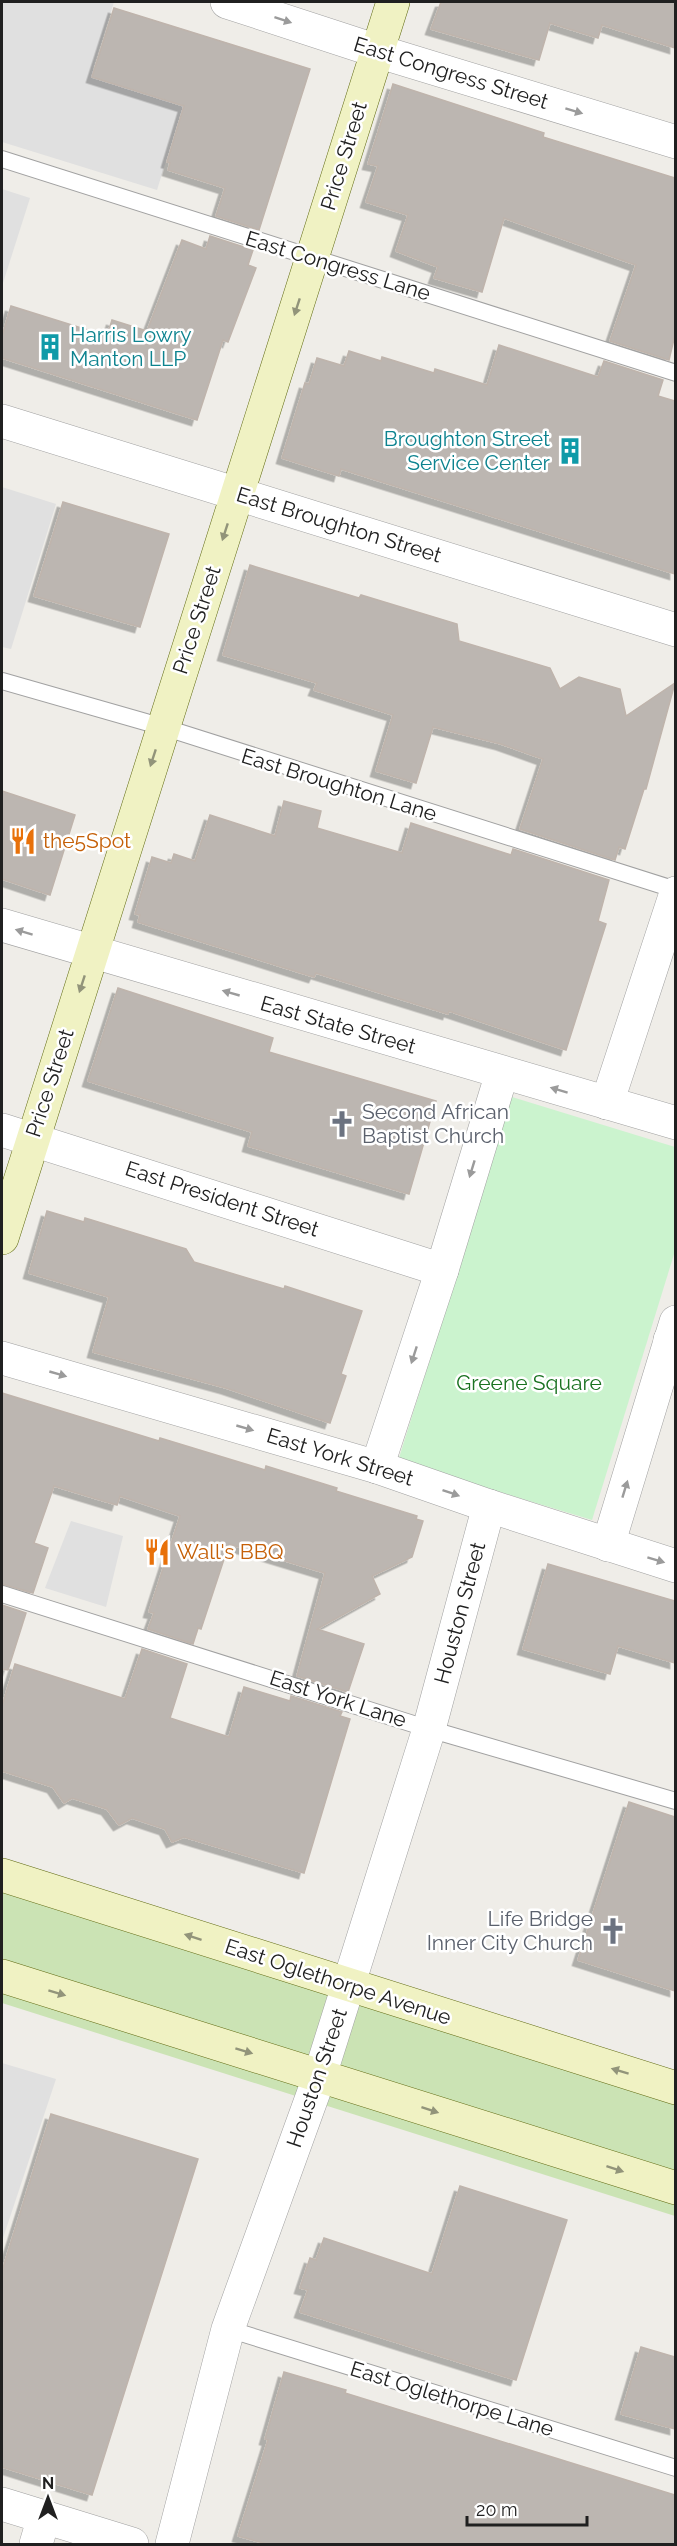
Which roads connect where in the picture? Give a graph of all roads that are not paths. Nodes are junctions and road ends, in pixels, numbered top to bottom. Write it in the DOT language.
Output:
graph roads {
  1 [pos="228,2"];
  2 [pos="393,2"];
  3 [pos="377,51"];
  4 [pos="675,142"];
  5 [pos="2,159"];
  6 [pos="313,257"];
  7 [pos="675,373"];
  8 [pos="2,421"];
  9 [pos="237,494"];
  10 [pos="675,630"];
  11 [pos="2,681"];
  12 [pos="163,728"];
  13 [pos="675,892"];
  14 [pos="2,925"];
  15 [pos="92,953"];
  16 [pos="502,1072"];
  17 [pos="607,1103"];
  18 [pos="675,1123"];
  19 [pos="2,1130"];
  20 [pos="33,1139"];
  21 [pos="2,1238"];
  22 [pos="442,1270"];
  23 [pos="674,1335"];
  24 [pos="2,1358"];
  25 [pos="377,1467"];
  26 [pos="489,1506"];
  27 [pos="608,1545"];
  28 [pos="675,1566"];
  29 [pos="2,1594"];
  30 [pos="429,1729"];
  31 [pos="675,1801"];
  32 [pos="2,1875"];
  33 [pos="2,1979"];
  34 [pos="348,1986"];
  35 [pos="320,2075"];
  36 [pos="675,2088"];
  37 [pos="675,2188"];
  38 [pos="228,2329"];
  39 [pos="675,2468"];
  40 [pos="2,2504"];
  41 [pos="40,2531"];
  42 [pos="132,2544"];
  43 [pos="172,2544"];
  1 -- 3 [label="street, East Congress Street, one-way"];
  2 -- 3 [label="main road, Price Street"];
  3 -- 4 [label="street, East Congress Street, one-way"];
  3 -- 6 [label="main road, Price Street"];
  5 -- 6 [label="lane, East Congress Lane"];
  6 -- 7 [label="lane, East Congress Lane"];
  6 -- 9 [label="main road, Price Street, one-way"];
  8 -- 9 [label="street, East Broughton Street"];
  9 -- 10 [label="street, East Broughton Street"];
  9 -- 12 [label="main road, Price Street, one-way"];
  11 -- 12 [label="lane, East Broughton Lane"];
  12 -- 13 [label="lane, East Broughton Lane"];
  12 -- 15 [label="main road, Price Street, one-way"];
  13 -- 17 [label="street"];
  15 -- 14 [label="street, East State Street, one-way"];
  16 -- 15 [label="street, East State Street, one-way"];
  15 -- 20 [label="main road, Price Street, one-way"];
  17 -- 16 [label="street, East State Street, one-way"];
  16 -- 22 [label="street, one-way"];
  17 -- 18 [label="street, East State Street"];
  19 -- 20 [label="street, East President Street"];
  20 -- 21 [label="main road, Price Street"];
  20 -- 22 [label="street, East President Street"];
  22 -- 25 [label="street, one-way"];
  27 -- 23 [label="street, one-way"];
  24 -- 25 [label="street, East York Street, one-way"];
  25 -- 26 [label="street, East York Street, one-way"];
  26 -- 27 [label="street, East York Street"];
  26 -- 30 [label="street, Houston Street"];
  27 -- 28 [label="street, East York Street, one-way"];
  29 -- 30 [label="lane, East York Lane"];
  30 -- 31 [label="lane, East York Lane"];
  30 -- 34 [label="street, Houston Street"];
  34 -- 32 [label="main road, East Oglethorpe Avenue, one-way"];
  33 -- 35 [label="main road, one-way"];
  34 -- 35 [label="street, Houston Street"];
  36 -- 34 [label="main road, East Oglethorpe Avenue, one-way"];
  35 -- 37 [label="main road, one-way"];
  35 -- 38 [label="street, Houston Street"];
  38 -- 39 [label="lane, East Oglethorpe Lane"];
  38 -- 43 [label="street, Houston Street"];
  40 -- 41 [label="street"];
  41 -- 42 [label="street"];
}
